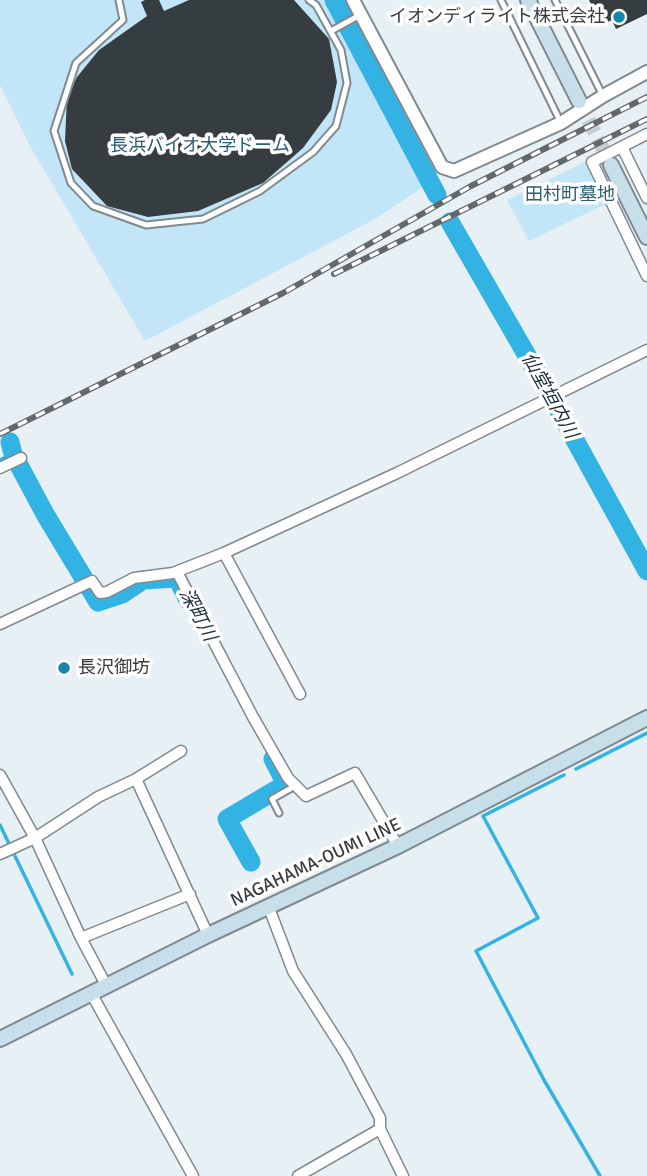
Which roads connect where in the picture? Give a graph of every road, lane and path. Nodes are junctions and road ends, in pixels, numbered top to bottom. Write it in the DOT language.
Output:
graph roads {
  1 [pos="118,0"];
  2 [pos="309,0"];
  3 [pos="353,0"];
  4 [pos="501,0"];
  5 [pos="528,0"];
  6 [pos="555,0"];
  7 [pos="358,16"];
  8 [pos="331,31"];
  9 [pos="647,72"];
  10 [pos="603,96"];
  11 [pos="579,101"];
  12 [pos="561,123"];
  13 [pos="647,134"];
  14 [pos="622,147"];
  15 [pos="611,165"];
  16 [pos="642,178"];
  17 [pos="647,198"];
  18 [pos="647,237"];
  19 [pos="647,276"];
  20 [pos="647,350"];
  21 [pos="21,458"];
  22 [pos="0,468"];
  23 [pos="224,553"];
  24 [pos="177,572"];
  25 [pos="0,624"];
  26 [pos="300,694"];
  27 [pos="647,718"];
  28 [pos="181,751"];
  29 [pos="0,775"];
  30 [pos="136,779"];
  31 [pos="297,785"];
  32 [pos="279,813"];
  33 [pos="35,838"];
  34 [pos="398,846"];
  35 [pos="0,854"];
  36 [pos="190,894"];
  37 [pos="269,908"];
  38 [pos="208,935"];
  39 [pos="81,938"];
  40 [pos="106,985"];
  41 [pos="91,993"];
  42 [pos="0,1039"];
  43 [pos="380,1129"];
  44 [pos="194,1176"];
  45 [pos="298,1176"];
  46 [pos="403,1176"];
  1 -- 8 [label="lane"];
  2 -- 8 [label="lane"];
  3 -- 7 [label="street"];
  4 -- 12 [label="lane"];
  5 -- 11 [label="main road"];
  6 -- 10 [label="lane"];
  7 -- 8 [label="lane"];
  7 -- 12 [label="street"];
  9 -- 10 [label="street"];
  10 -- 12 [label="street"];
  13 -- 14 [label="street"];
  14 -- 16 [label="street"];
  14 -- 19 [label="street"];
  15 -- 18 [label="main road"];
  16 -- 17 [label="street"];
  20 -- 23 [label="street"];
  21 -- 22 [label="street"];
  23 -- 24 [label="street"];
  23 -- 26 [label="street"];
  24 -- 25 [label="street"];
  24 -- 31 [label="street"];
  27 -- 34 [label="main road, NAGAHAMA-OUMI LINE"];
  28 -- 30 [label="street"];
  29 -- 33 [label="street"];
  30 -- 33 [label="street"];
  30 -- 36 [label="street"];
  31 -- 32 [label="lane"];
  31 -- 34 [label="street"];
  33 -- 35 [label="street"];
  33 -- 39 [label="street"];
  34 -- 37 [label="main road, NAGAHAMA-OUMI LINE"];
  36 -- 38 [label="street"];
  36 -- 39 [label="street"];
  37 -- 38 [label="main road, NAGAHAMA-OUMI LINE"];
  37 -- 43 [label="street"];
  38 -- 40 [label="main road, NAGAHAMA-OUMI LINE"];
  39 -- 40 [label="street"];
  40 -- 41 [label="main road, NAGAHAMA-OUMI LINE"];
  41 -- 42 [label="main road, NAGAHAMA-OUMI LINE"];
  41 -- 44 [label="street"];
  43 -- 45 [label="street"];
  43 -- 46 [label="street"];
}
